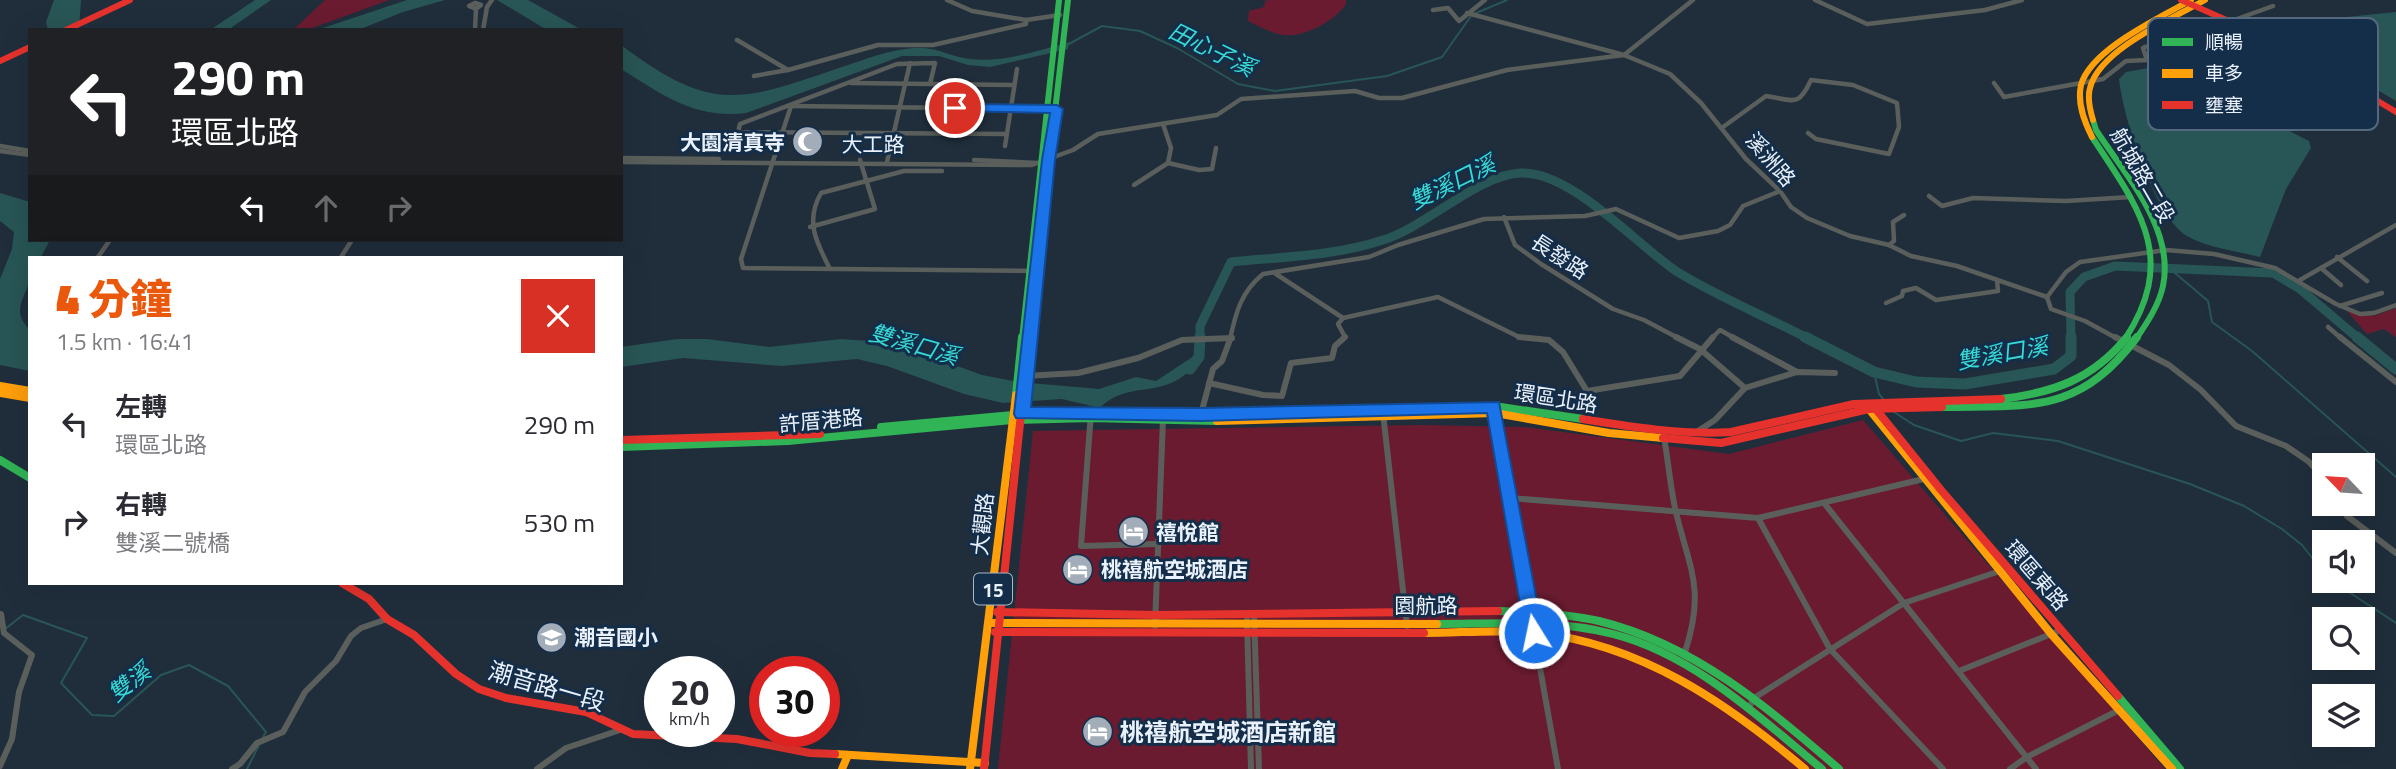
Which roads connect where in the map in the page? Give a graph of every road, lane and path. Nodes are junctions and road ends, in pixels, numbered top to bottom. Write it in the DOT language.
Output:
graph roads {
  1 [pos="130,0"];
  2 [pos="492,0"];
  3 [pos="947,0"];
  4 [pos="1059,0"];
  5 [pos="1068,0"];
  6 [pos="1485,0"];
  7 [pos="1693,0"];
  8 [pos="1815,0"];
  9 [pos="2022,0"];
  10 [pos="2205,0"];
  11 [pos="2188,2"];
  12 [pos="2273,6"];
  13 [pos="486,7"];
  14 [pos="476,9"];
  15 [pos="1433,10"];
  16 [pos="1467,13"];
  17 [pos="1058,15"];
  18 [pos="1067,15"];
  19 [pos="2164,18"];
  20 [pos="2167,18"];
  21 [pos="2222,18"];
  22 [pos="2244,18"];
  23 [pos="1026,20"];
  24 [pos="70,28"];
  25 [pos="475,28"];
  26 [pos="483,28"];
  27 [pos="2148,28"];
  28 [pos="2148,32"];
  29 [pos="737,40"];
  30 [pos="1060,40"];
  31 [pos="2148,46"];
  32 [pos="28,48"];
  33 [pos="1624,55"];
  34 [pos="0,61"];
  35 [pos="910,63"];
  36 [pos="1017,69"];
  37 [pos="788,70"];
  38 [pos="754,76"];
  39 [pos="2093,80"];
  40 [pos="848,83"];
  41 [pos="905,83"];
  42 [pos="1994,83"];
  43 [pos="2082,83"];
  44 [pos="930,84"];
  45 [pos="1014,85"];
  46 [pos="2378,101"];
  47 [pos="791,106"];
  48 [pos="899,108"];
  49 [pos="1011,109"];
  50 [pos="1053,109"];
  51 [pos="2396,112"];
  52 [pos="1163,124"];
  53 [pos="1723,127"];
  54 [pos="781,132"];
  55 [pos="893,133"];
  56 [pos="1808,133"];
  57 [pos="1007,134"];
  58 [pos="1005,146"];
  59 [pos="1216,148"];
  60 [pos="0,149"];
  61 [pos="28,153"];
  62 [pos="623,160"];
  63 [pos="1048,160"];
  64 [pos="860,161"];
  65 [pos="887,161"];
  66 [pos="771,162"];
  67 [pos="1168,163"];
  68 [pos="1040,164"];
  69 [pos="942,171"];
  70 [pos="865,180"];
  71 [pos="1135,186"];
  72 [pos="1780,191"];
  73 [pos="1929,196"];
  74 [pos="2131,197"];
  75 [pos="1616,209"];
  76 [pos="1596,215"];
  77 [pos="1904,215"];
  78 [pos="1504,217"];
  79 [pos="2396,225"];
  80 [pos="810,227"];
  81 [pos="1889,245"];
  82 [pos="2152,252"];
  83 [pos="2163,254"];
  84 [pos="2337,257"];
  85 [pos="741,264"];
  86 [pos="2321,268"];
  87 [pos="830,269"];
  88 [pos="1032,271"];
  89 [pos="1276,274"];
  90 [pos="1997,280"];
  91 [pos="2300,280"];
  92 [pos="2367,281"];
  93 [pos="2341,285"];
  94 [pos="2382,293"];
  95 [pos="2047,297"];
  96 [pos="1886,303"];
  97 [pos="2396,305"];
  98 [pos="2340,306"];
  99 [pos="1343,318"];
  100 [pos="2328,327"];
  101 [pos="1232,338"];
  102 [pos="2121,341"];
  103 [pos="2131,346"];
  104 [pos="1700,349"];
  105 [pos="1797,372"];
  106 [pos="1835,373"];
  107 [pos="1023,377"];
  108 [pos="2396,382"];
  109 [pos="1209,383"];
  110 [pos="0,386"];
  111 [pos="1745,388"];
  112 [pos="28,391"];
  113 [pos="0,393"];
  114 [pos="28,398"];
  115 [pos="1888,405"];
  116 [pos="1870,406"];
  117 [pos="1494,410"];
  118 [pos="1383,413"];
  119 [pos="1012,414"];
  120 [pos="1022,414"];
  121 [pos="1201,414"];
  122 [pos="1091,416"];
  123 [pos="1163,416"];
  124 [pos="847,433"];
  125 [pos="1695,433"];
  126 [pos="1662,435"];
  127 [pos="623,440"];
  128 [pos="623,447"];
  129 [pos="0,460"];
  130 [pos="2312,465"];
  131 [pos="28,477"];
  132 [pos="1928,478"];
  133 [pos="1510,498"];
  134 [pos="1824,503"];
  135 [pos="1676,510"];
  136 [pos="2347,516"];
  137 [pos="1758,517"];
  138 [pos="1158,544"];
  139 [pos="2396,553"];
  140 [pos="2004,569"];
  141 [pos="345,585"];
  142 [pos="1904,603"];
  143 [pos="990,612"];
  144 [pos="1003,612"];
  145 [pos="1405,612"];
  146 [pos="1530,612"];
  147 [pos="1,614"];
  148 [pos="1251,614"];
  149 [pos="1156,615"];
  150 [pos="387,619"];
  151 [pos="1406,622"];
  152 [pos="1002,623"];
  153 [pos="1251,624"];
  154 [pos="1532,624"];
  155 [pos="988,627"];
  156 [pos="1155,628"];
  157 [pos="2061,630"];
  158 [pos="1000,632"];
  159 [pos="1251,633"];
  160 [pos="1408,633"];
  161 [pos="1534,633"];
  162 [pos="2052,635"];
  163 [pos="1830,649"];
  164 [pos="1685,652"];
  165 [pos="1959,671"];
  166 [pos="1754,698"];
  167 [pos="2122,707"];
  168 [pos="1748,709"];
  169 [pos="623,729"];
  170 [pos="848,755"];
  171 [pos="2027,757"];
  172 [pos="0,766"];
  173 [pos="970,766"];
  174 [pos="985,766"];
  175 [pos="232,769"];
  176 [pos="537,769"];
  177 [pos="842,769"];
  178 [pos="1251,769"];
  179 [pos="1259,769"];
  180 [pos="1558,769"];
  181 [pos="1805,769"];
  182 [pos="1822,769"];
  183 [pos="1839,769"];
  184 [pos="1943,769"];
  185 [pos="2010,769"];
  186 [pos="2036,769"];
  187 [pos="2172,769"];
  188 [pos="2180,769"];
  1 -- 24 [label="street"];
  2 -- 13 [label="street"];
  3 -- 23 [label="street"];
  4 -- 17 [label="street, 15"];
  5 -- 18 [label="street, 15"];
  6 -- 16 [label="street"];
  7 -- 33 [label="street"];
  8 -- 9 [label="street"];
  10 -- 11 [label="street"];
  11 -- 19 [label="street"];
  11 -- 20 [label="street"];
  11 -- 21 [label="street"];
  12 -- 22 [label="street"];
  13 -- 26 [label="street"];
  14 -- 25 [label="street"];
  15 -- 16 [label="street, 溪洲路"];
  16 -- 33 [label="street, 溪洲路"];
  17 -- 18 [label="street"];
  17 -- 23 [label="street"];
  17 -- 30 [label="street, 15"];
  18 -- 30 [label="street, 15"];
  23 -- 37 [label="street"];
  27 -- 43 [label="street"];
  28 -- 39 [label="street"];
  29 -- 37 [label="street"];
  30 -- 50 [label="street, 15"];
  31 -- 39 [label="street"];
  32 -- 34 [label="street"];
  33 -- 52 [label="street"];
  33 -- 53 [label="street, 溪洲路"];
  35 -- 40 [label="street"];
  35 -- 41 [label="street"];
  35 -- 44 [label="street"];
  36 -- 45 [label="street"];
  37 -- 38 [label="street"];
  39 -- 43 [label="street"];
  39 -- 83 [label="street, 航城路二段"];
  40 -- 41 [label="street"];
  40 -- 47 [label="street"];
  41 -- 44 [label="street"];
  41 -- 48 [label="street"];
  42 -- 43 [label="street"];
  43 -- 74 [label="street, 航城路二段"];
  44 -- 45 [label="street"];
  45 -- 49 [label="street"];
  46 -- 51 [label="street"];
  47 -- 48 [label="street"];
  47 -- 54 [label="street"];
  47 -- 54 [label="street"];
  48 -- 49 [label="street"];
  48 -- 55 [label="street"];
  49 -- 50 [label="street"];
  49 -- 57 [label="street"];
  50 -- 63 [label="street, 15"];
  50 -- 68 [label="street, 15"];
  52 -- 63 [label="street"];
  52 -- 67 [label="street"];
  53 -- 56 [label="street"];
  53 -- 72 [label="street, 溪洲路"];
  54 -- 55 [label="street"];
  54 -- 66 [label="street"];
  55 -- 57 [label="street"];
  55 -- 65 [label="street"];
  57 -- 58 [label="street"];
  59 -- 67 [label="street"];
  60 -- 61 [label="street"];
  62 -- 66 [label="street, 大工路"];
  63 -- 68 [label="street"];
  63 -- 88 [label="street, 15"];
  64 -- 65 [label="street, 大工路"];
  64 -- 66 [label="street, 大工路"];
  64 -- 70 [label="street"];
  65 -- 68 [label="street, 大工路"];
  66 -- 85 [label="street"];
  67 -- 71 [label="street"];
  68 -- 88 [label="street, 15"];
  69 -- 70 [label="street"];
  70 -- 80 [label="street"];
  70 -- 80 [label="street"];
  72 -- 75 [label="street"];
  72 -- 81 [label="street, 溪洲路"];
  73 -- 74 [label="street"];
  74 -- 82 [label="street, 航城路二段"];
  75 -- 76 [label="street"];
  76 -- 78 [label="street"];
  77 -- 81 [label="street"];
  78 -- 89 [label="street"];
  78 -- 104 [label="street, 長發路"];
  79 -- 84 [label="street"];
  80 -- 87 [label="street"];
  81 -- 90 [label="street, 溪洲路"];
  82 -- 83 [label="street"];
  82 -- 95 [label="street"];
  82 -- 102 [label="street, 航城路二段"];
  83 -- 91 [label="street"];
  83 -- 103 [label="street, 航城路二段"];
  84 -- 86 [label="street"];
  84 -- 92 [label="street"];
  85 -- 87 [label="street"];
  86 -- 91 [label="street"];
  86 -- 93 [label="street"];
  87 -- 88 [label="street"];
  88 -- 107 [label="street, 15"];
  89 -- 99 [label="street"];
  89 -- 101 [label="street"];
  90 -- 95 [label="street, 溪洲路"];
  90 -- 96 [label="street"];
  91 -- 98 [label="street"];
  94 -- 98 [label="street"];
  95 -- 102 [label="street"];
  97 -- 98 [label="street"];
  99 -- 104 [label="street"];
  99 -- 109 [label="street"];
  100 -- 108 [label="street"];
  101 -- 107 [label="street"];
  101 -- 109 [label="street"];
  102 -- 103 [label="street"];
  102 -- 115 [label="street, 航城路二段"];
  103 -- 115 [label="street, 航城路二段"];
  103 -- 130 [label="street"];
  104 -- 105 [label="street"];
  104 -- 111 [label="street, 長發路"];
  105 -- 106 [label="street"];
  105 -- 111 [label="street"];
  107 -- 119 [label="street, 15"];
  107 -- 120 [label="street, 15"];
  109 -- 121 [label="street"];
  110 -- 112 [label="street"];
  111 -- 125 [label="street"];
  113 -- 114 [label="street"];
  115 -- 116 [label="street, 航城路二段"];
  116 -- 125 [label="street, 環區北路"];
  116 -- 126 [label="street, 環區北路"];
  116 -- 132 [label="street, 環區東路"];
  117 -- 118 [label="street, 環區北路"];
  117 -- 126 [label="street, 環區北路"];
  117 -- 133 [label="street"];
  118 -- 121 [label="street, 環區北路"];
  118 -- 123 [label="street, 環區北路"];
  118 -- 145 [label="street"];
  119 -- 120 [label="street, 許厝港路"];
  119 -- 124 [label="street, 許厝港路"];
  119 -- 143 [label="street, 大觀路 / 15"];
  120 -- 122 [label="street, 環區北路"];
  120 -- 144 [label="street, 大觀路 / 15"];
  121 -- 123 [label="street, 環區北路"];
  122 -- 123 [label="street, 環區北路"];
  122 -- 138 [label="street"];
  123 -- 138 [label="street"];
  124 -- 127 [label="street, 許厝港路"];
  124 -- 128 [label="street, 許厝港路"];
  125 -- 126 [label="street, 環區北路"];
  126 -- 135 [label="street"];
  129 -- 131 [label="street"];
  132 -- 134 [label="street"];
  132 -- 140 [label="street, 環區東路"];
  133 -- 135 [label="street"];
  133 -- 146 [label="street"];
  134 -- 137 [label="street"];
  134 -- 142 [label="street"];
  135 -- 137 [label="street"];
  135 -- 164 [label="street"];
  136 -- 139 [label="street"];
  137 -- 163 [label="street"];
  138 -- 149 [label="street"];
  140 -- 142 [label="street"];
  140 -- 157 [label="street, 環區東路"];
  140 -- 162 [label="street, 環區東路"];
  141 -- 150 [label="street, 潮音路一段"];
  142 -- 163 [label="street"];
  142 -- 165 [label="street"];
  143 -- 144 [label="street"];
  143 -- 155 [label="street, 大觀路 / 15"];
  144 -- 149 [label="street"];
  144 -- 152 [label="street, 大觀路 / 15"];
  145 -- 146 [label="street"];
  145 -- 148 [label="street"];
  145 -- 151 [label="street"];
  146 -- 154 [label="street"];
  146 -- 164 [label="street"];
  147 -- 172 [label="street"];
  148 -- 149 [label="street"];
  148 -- 153 [label="street"];
  149 -- 156 [label="street"];
  150 -- 169 [label="street, 潮音路一段"];
  150 -- 175 [label="street"];
  151 -- 153 [label="street, 園航路"];
  151 -- 154 [label="street, 園航路"];
  151 -- 160 [label="street"];
  152 -- 155 [label="street, 園航路"];
  152 -- 156 [label="street, 園航路"];
  152 -- 158 [label="street, 大觀路 / 15"];
  153 -- 156 [label="street, 園航路"];
  153 -- 159 [label="street"];
  154 -- 161 [label="street"];
  154 -- 168 [label="street, 園航路"];
  155 -- 158 [label="street"];
  155 -- 173 [label="street, 大觀路 / 15"];
  156 -- 158 [label="street"];
  156 -- 159 [label="street"];
  157 -- 162 [label="street"];
  157 -- 167 [label="street, 環區東路"];
  158 -- 174 [label="street, 大觀路 / 15"];
  159 -- 160 [label="street"];
  159 -- 178 [label="street"];
  159 -- 179 [label="street"];
  160 -- 161 [label="street"];
  161 -- 180 [label="street"];
  161 -- 181 [label="street"];
  162 -- 165 [label="street"];
  162 -- 167 [label="street, 環區東路"];
  163 -- 166 [label="street"];
  163 -- 184 [label="street"];
  164 -- 166 [label="street"];
  165 -- 171 [label="street"];
  166 -- 168 [label="street"];
  166 -- 183 [label="street"];
  167 -- 171 [label="street"];
  167 -- 187 [label="street, 環區東路"];
  167 -- 188 [label="street, 環區東路"];
  168 -- 182 [label="street, 園航路"];
  169 -- 170 [label="street, 潮音路一段"];
  169 -- 176 [label="street"];
  170 -- 173 [label="street, 潮音路一段"];
  170 -- 177 [label="street"];
  171 -- 185 [label="street"];
  171 -- 186 [label="street"];
  173 -- 174 [label="street, 潮音路一段"];
}
